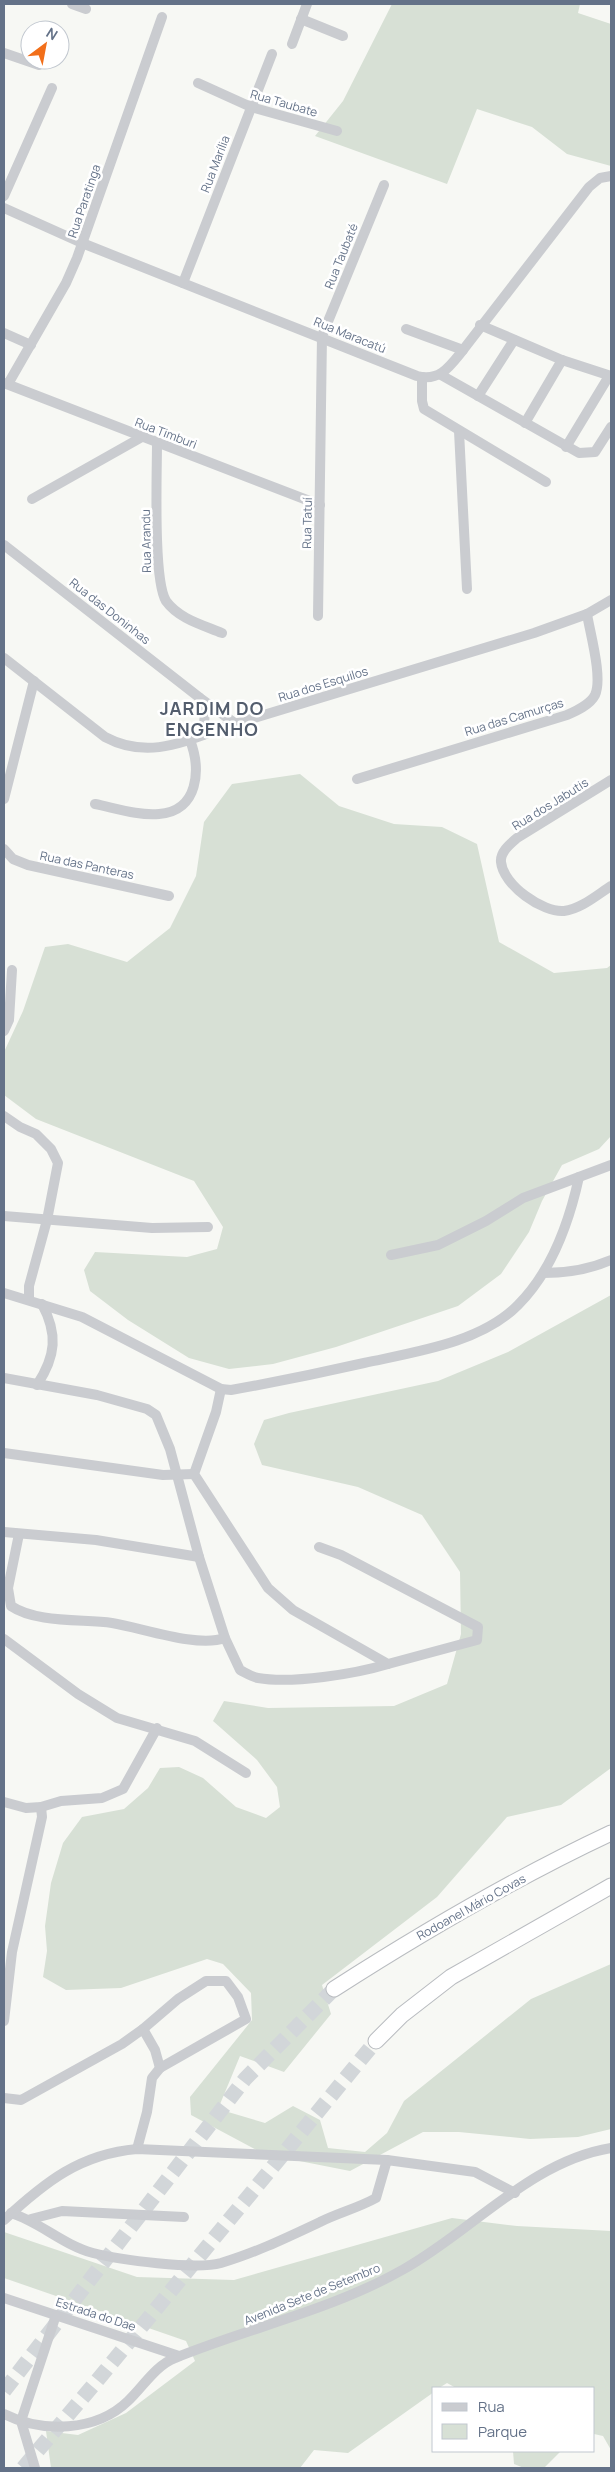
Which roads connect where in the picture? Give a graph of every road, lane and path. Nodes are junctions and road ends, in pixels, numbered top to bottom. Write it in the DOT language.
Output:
graph roads {
  1 [pos="72,4"];
  2 [pos="307,4"];
  3 [pos="86,9"];
  4 [pos="162,16"];
  5 [pos="302,19"];
  6 [pos="343,36"];
  7 [pos="292,44"];
  8 [pos="4,53"];
  9 [pos="272,54"];
  10 [pos="20,58"];
  11 [pos="198,83"];
  12 [pos="52,88"];
  13 [pos="251,107"];
  14 [pos="337,131"];
  15 [pos="611,176"];
  16 [pos="384,185"];
  17 [pos="4,194"];
  18 [pos="4,208"];
  19 [pos="82,243"];
  20 [pos="183,283"];
  21 [pos="480,325"];
  22 [pos="406,329"];
  23 [pos="4,333"];
  24 [pos="322,336"];
  25 [pos="514,340"];
  26 [pos="30,345"];
  27 [pos="463,350"];
  28 [pos="562,360"];
  29 [pos="441,375"];
  30 [pos="610,376"];
  31 [pos="422,377"];
  32 [pos="6,384"];
  33 [pos="478,396"];
  34 [pos="525,423"];
  35 [pos="611,426"];
  36 [pos="459,431"];
  37 [pos="142,438"];
  38 [pos="157,443"];
  39 [pos="566,447"];
  40 [pos="546,482"];
  41 [pos="32,499"];
  42 [pos="320,505"];
  43 [pos="4,545"];
  44 [pos="467,589"];
  45 [pos="611,600"];
  46 [pos="587,614"];
  47 [pos="318,616"];
  48 [pos="222,633"];
  49 [pos="4,658"];
  50 [pos="34,682"];
  51 [pos="200,698"];
  52 [pos="236,724"];
  53 [pos="203,735"];
  54 [pos="190,740"];
  55 [pos="357,779"];
  56 [pos="611,780"];
  57 [pos="4,799"];
  58 [pos="95,804"];
  59 [pos="4,849"];
  60 [pos="611,886"];
  61 [pos="169,896"];
  62 [pos="12,970"];
  63 [pos="4,1031"];
  64 [pos="4,1116"];
  65 [pos="611,1166"];
  66 [pos="579,1177"];
  67 [pos="4,1216"];
  68 [pos="47,1220"];
  69 [pos="208,1227"];
  70 [pos="391,1255"];
  71 [pos="611,1260"];
  72 [pos="544,1273"];
  73 [pos="4,1293"];
  74 [pos="29,1299"];
  75 [pos="42,1304"];
  76 [pos="4,1378"];
  77 [pos="37,1385"];
  78 [pos="221,1388"];
  79 [pos="4,1453"];
  80 [pos="176,1473"];
  81 [pos="194,1474"];
  82 [pos="4,1532"];
  83 [pos="19,1534"];
  84 [pos="319,1547"];
  85 [pos="199,1557"];
  86 [pos="225,1638"];
  87 [pos="4,1639"];
  88 [pos="388,1664"];
  89 [pos="156,1728"];
  90 [pos="246,1773"];
  91 [pos="4,1802"];
  92 [pos="41,1807"];
  93 [pos="611,1833"];
  94 [pos="611,1886"];
  95 [pos="8,1951"];
  96 [pos="334,1989"];
  97 [pos="4,2021"];
  98 [pos="143,2029"];
  99 [pos="376,2041"];
  100 [pos="160,2068"];
  101 [pos="4,2098"];
  102 [pos="611,2148"];
  103 [pos="137,2149"];
  104 [pos="387,2160"];
  105 [pos="515,2193"];
  106 [pos="8,2216"];
  107 [pos="184,2217"];
  108 [pos="31,2219"];
  109 [pos="4,2298"];
  110 [pos="56,2315"];
  111 [pos="179,2356"];
  112 [pos="4,2414"];
  113 [pos="21,2421"];
  114 [pos="35,2468"];
  1 -- 3 [label="street"];
  2 -- 5 [label="street"];
  4 -- 19 [label="street, Rua Paratinga"];
  5 -- 6 [label="street"];
  5 -- 7 [label="street"];
  8 -- 10 [label="street"];
  9 -- 13 [label="street, Rua Marília"];
  11 -- 13 [label="street, Rua Taubate"];
  12 -- 17 [label="street"];
  13 -- 14 [label="street, Rua Taubate"];
  13 -- 20 [label="street, Rua Marília"];
  15 -- 21 [label="street"];
  16 -- 24 [label="street, Rua Taubaté"];
  18 -- 19 [label="street, Rua Maracatú"];
  19 -- 20 [label="street, Rua Maracatú"];
  19 -- 26 [label="street, Rua Paratinga"];
  20 -- 24 [label="street, Rua Maracatú"];
  21 -- 25 [label="street"];
  21 -- 27 [label="street"];
  22 -- 27 [label="street"];
  23 -- 26 [label="street"];
  24 -- 31 [label="street, Rua Maracatú"];
  24 -- 42 [label="street, Rua Tatuí"];
  25 -- 28 [label="street"];
  25 -- 33 [label="street"];
  26 -- 32 [label="street, Rua Paratinga"];
  27 -- 29 [label="street"];
  28 -- 30 [label="street"];
  28 -- 34 [label="street"];
  29 -- 31 [label="street, Rua Maracatú"];
  29 -- 33 [label="street"];
  30 -- 39 [label="street"];
  31 -- 36 [label="street"];
  32 -- 37 [label="street, Rua Timburi"];
  33 -- 34 [label="street"];
  34 -- 39 [label="street"];
  35 -- 39 [label="street"];
  36 -- 40 [label="street"];
  36 -- 44 [label="street"];
  37 -- 38 [label="street, Rua Timburi"];
  37 -- 41 [label="street"];
  38 -- 42 [label="street, Rua Timburi"];
  38 -- 48 [label="street, Rua Arandu"];
  42 -- 47 [label="street, Rua Tatuí"];
  43 -- 51 [label="street, Rua das Doninhas"];
  45 -- 46 [label="street, Rua dos Esquilos"];
  46 -- 52 [label="street, Rua dos Esquilos"];
  46 -- 55 [label="street, Rua das Camurças"];
  49 -- 50 [label="street, Rua dos Esquilos"];
  50 -- 54 [label="street, Rua dos Esquilos"];
  50 -- 57 [label="street"];
  51 -- 52 [label="street, Rua das Doninhas"];
  51 -- 53 [label="street"];
  52 -- 53 [label="street, Rua dos Esquilos"];
  53 -- 54 [label="street, Rua dos Esquilos"];
  54 -- 58 [label="street"];
  56 -- 60 [label="street, Rua dos Jabutis"];
  59 -- 61 [label="street, Rua das Panteras"];
  62 -- 63 [label="street"];
  64 -- 68 [label="street"];
  65 -- 66 [label="street"];
  66 -- 70 [label="street"];
  66 -- 72 [label="street"];
  67 -- 68 [label="street"];
  68 -- 69 [label="street"];
  68 -- 74 [label="street"];
  71 -- 72 [label="street"];
  72 -- 78 [label="street"];
  73 -- 74 [label="street"];
  74 -- 75 [label="street"];
  75 -- 77 [label="street"];
  75 -- 78 [label="street"];
  76 -- 77 [label="street"];
  77 -- 80 [label="street"];
  78 -- 81 [label="street"];
  79 -- 80 [label="street"];
  80 -- 81 [label="street"];
  80 -- 85 [label="street"];
  81 -- 88 [label="street"];
  82 -- 83 [label="street"];
  83 -- 85 [label="street"];
  83 -- 86 [label="street"];
  84 -- 88 [label="street"];
  85 -- 86 [label="street"];
  86 -- 88 [label="street"];
  87 -- 89 [label="street"];
  89 -- 90 [label="street"];
  89 -- 92 [label="street"];
  91 -- 92 [label="street"];
  92 -- 95 [label="street"];
  93 -- 96 [label="highway, Rodoanel Mário Covas"];
  94 -- 99 [label="highway"];
  95 -- 97 [label="street"];
  98 -- 100 [label="street"];
  98 -- 100 [label="street"];
  98 -- 101 [label="street"];
  100 -- 103 [label="street"];
  102 -- 105 [label="street, Avenida Sete de Setembro"];
  103 -- 104 [label="street"];
  103 -- 106 [label="street"];
  104 -- 105 [label="street"];
  104 -- 108 [label="street"];
  105 -- 111 [label="street, Avenida Sete de Setembro"];
  106 -- 108 [label="street"];
  107 -- 108 [label="street"];
  109 -- 110 [label="street, Estrada do Dae"];
  110 -- 111 [label="street, Estrada do Dae"];
  110 -- 113 [label="street"];
  111 -- 113 [label="street, Avenida Sete de Setembro"];
  112 -- 113 [label="street, Avenida Sete de Setembro"];
  113 -- 114 [label="street"];
}
